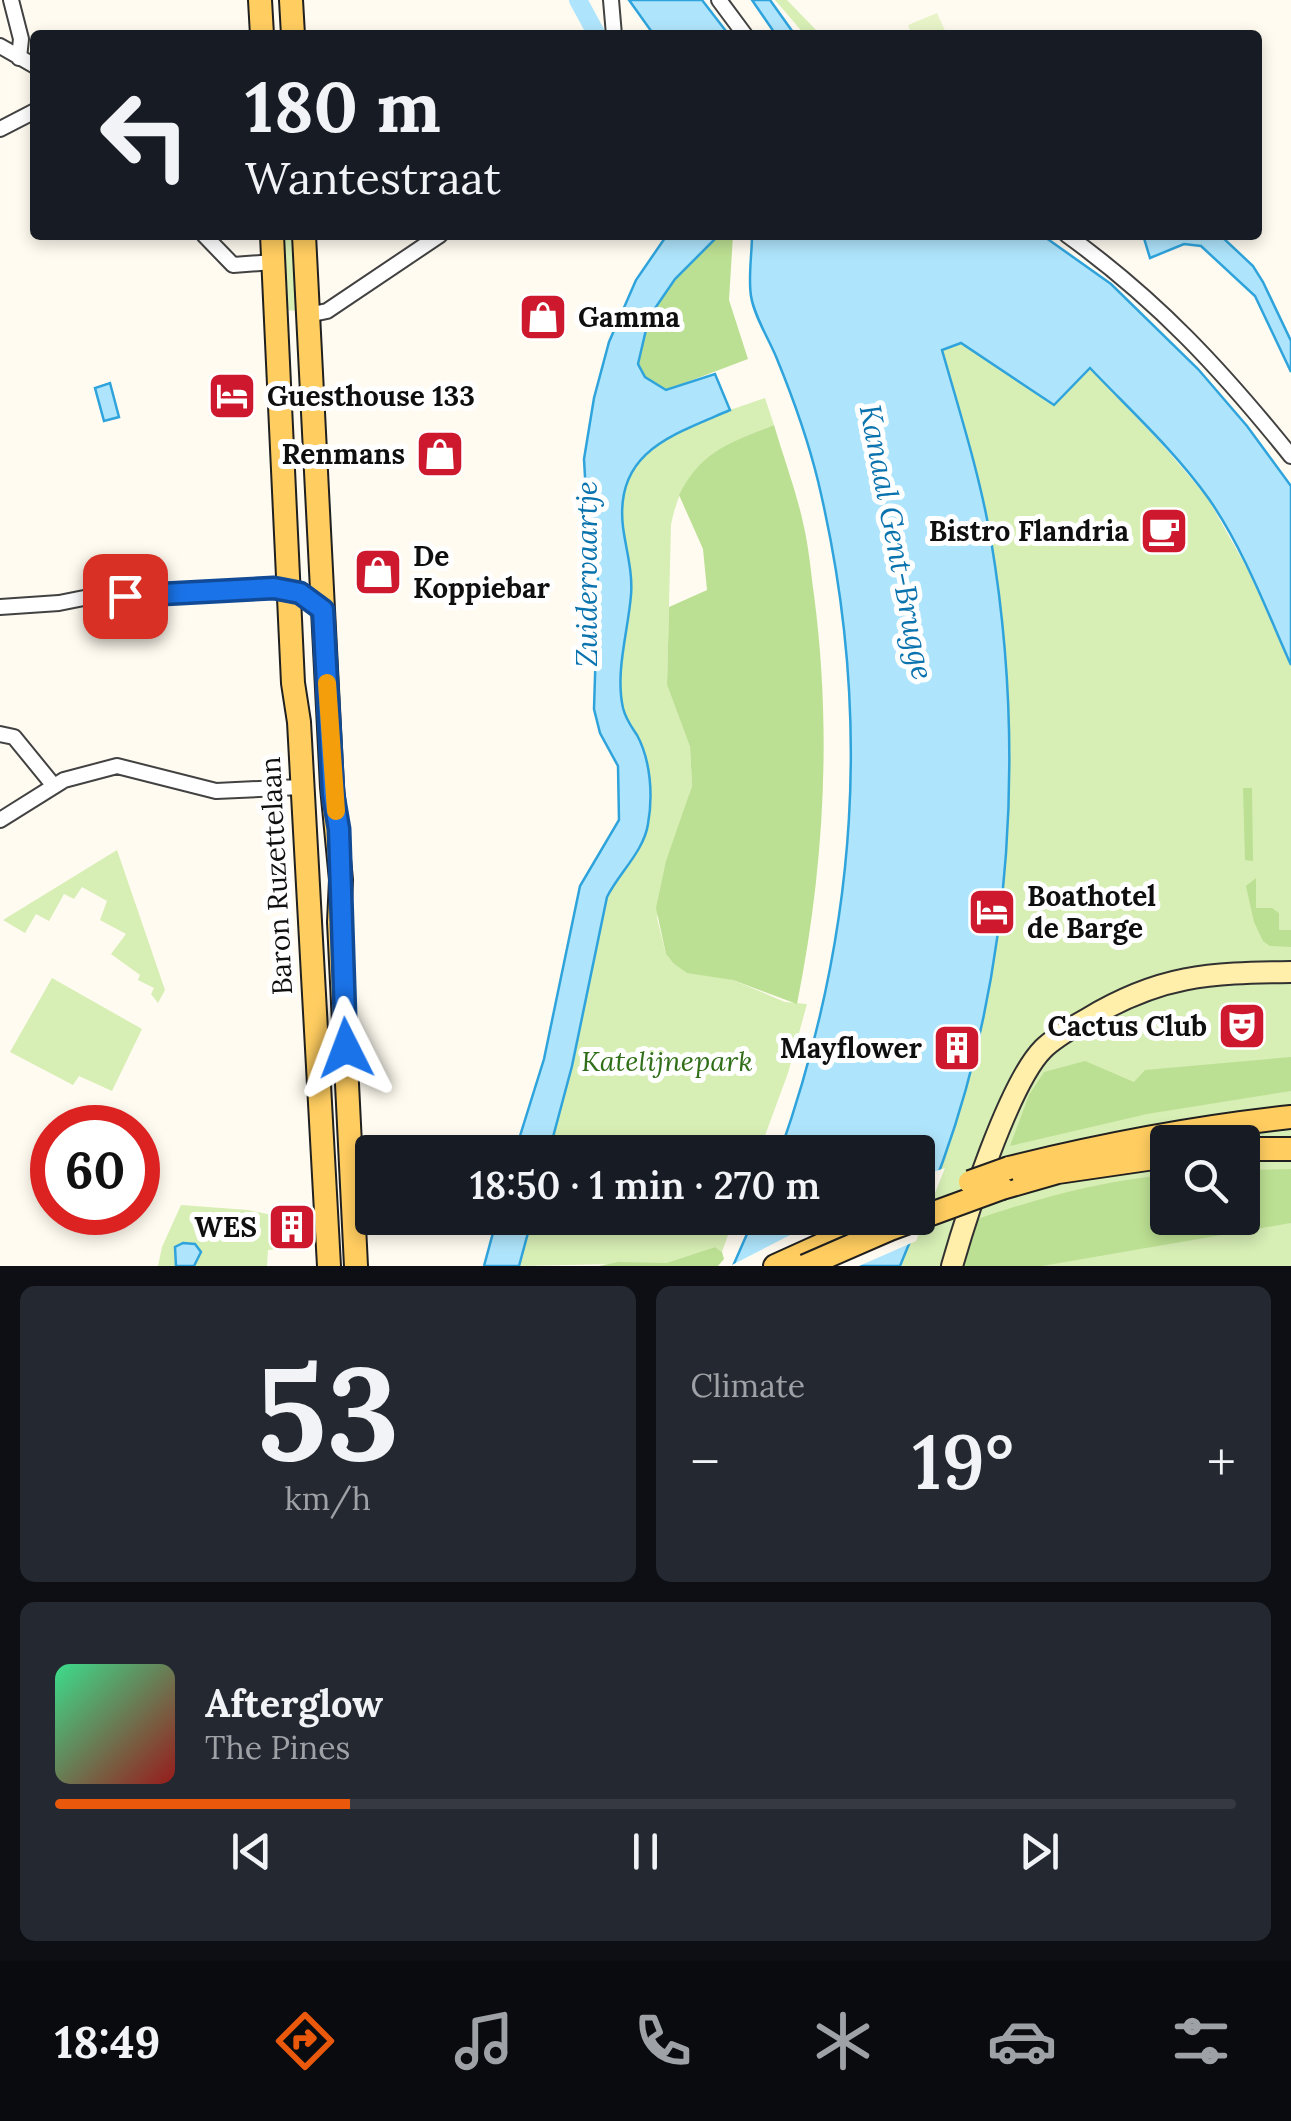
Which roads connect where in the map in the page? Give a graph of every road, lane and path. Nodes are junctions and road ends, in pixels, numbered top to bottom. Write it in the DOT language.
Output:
graph roads {
  1 [pos="11,0"];
  2 [pos="260,0"];
  3 [pos="292,0"];
  4 [pos="611,0"];
  5 [pos="719,0"];
  6 [pos="262,30"];
  7 [pos="293,30"];
  8 [pos="612,30"];
  9 [pos="741,30"];
  10 [pos="0,46"];
  11 [pos="20,58"];
  12 [pos="30,63"];
  13 [pos="30,114"];
  14 [pos="0,129"];
  15 [pos="209,240"];
  16 [pos="272,240"];
  17 [pos="304,240"];
  18 [pos="433,240"];
  19 [pos="1073,240"];
  20 [pos="274,262"];
  21 [pos="308,315"];
  22 [pos="1291,456"];
  23 [pos="290,593"];
  24 [pos="0,607"];
  25 [pos="323,610"];
  26 [pos="0,734"];
  27 [pos="332,782"];
  28 [pos="54,786"];
  29 [pos="301,787"];
  30 [pos="0,820"];
  31 [pos="1291,972"];
  32 [pos="1291,1117"];
  33 [pos="1260,1149"];
  34 [pos="1291,1149"];
  35 [pos="1150,1159"];
  36 [pos="1006,1178"];
  37 [pos="935,1197"];
  38 [pos="843,1235"];
  39 [pos="329,1266"];
  40 [pos="356,1266"];
  41 [pos="775,1266"];
  42 [pos="805,1266"];
  43 [pos="952,1266"];
  1 -- 11 [label="street"];
  2 -- 6 [label="main road"];
  3 -- 7 [label="main road"];
  4 -- 8 [label="street"];
  5 -- 9 [label="street"];
  10 -- 11 [label="street"];
  11 -- 12 [label="street"];
  13 -- 14 [label="street"];
  15 -- 20 [label="street"];
  16 -- 20 [label="main road, Baron Ruzettelaan"];
  17 -- 21 [label="main road, Baron Ruzettelaan"];
  18 -- 21 [label="street"];
  19 -- 22 [label="street"];
  20 -- 23 [label="main road, Baron Ruzettelaan"];
  21 -- 25 [label="main road, Baron Ruzettelaan"];
  23 -- 24 [label="street"];
  23 -- 25 [label="main road"];
  23 -- 29 [label="main road, Baron Ruzettelaan"];
  25 -- 27 [label="main road, Baron Ruzettelaan"];
  26 -- 28 [label="street"];
  27 -- 29 [label="main road"];
  27 -- 40 [label="main road, Baron Ruzettelaan"];
  28 -- 29 [label="street"];
  28 -- 30 [label="street"];
  29 -- 39 [label="main road, Baron Ruzettelaan"];
  31 -- 43 [label="street"];
  32 -- 36 [label="main road"];
  33 -- 34 [label="main road"];
  35 -- 36 [label="main road"];
  36 -- 37 [label="main road, bridge"];
  36 -- 42 [label="main road, bridge"];
  38 -- 41 [label="main road"];
}
